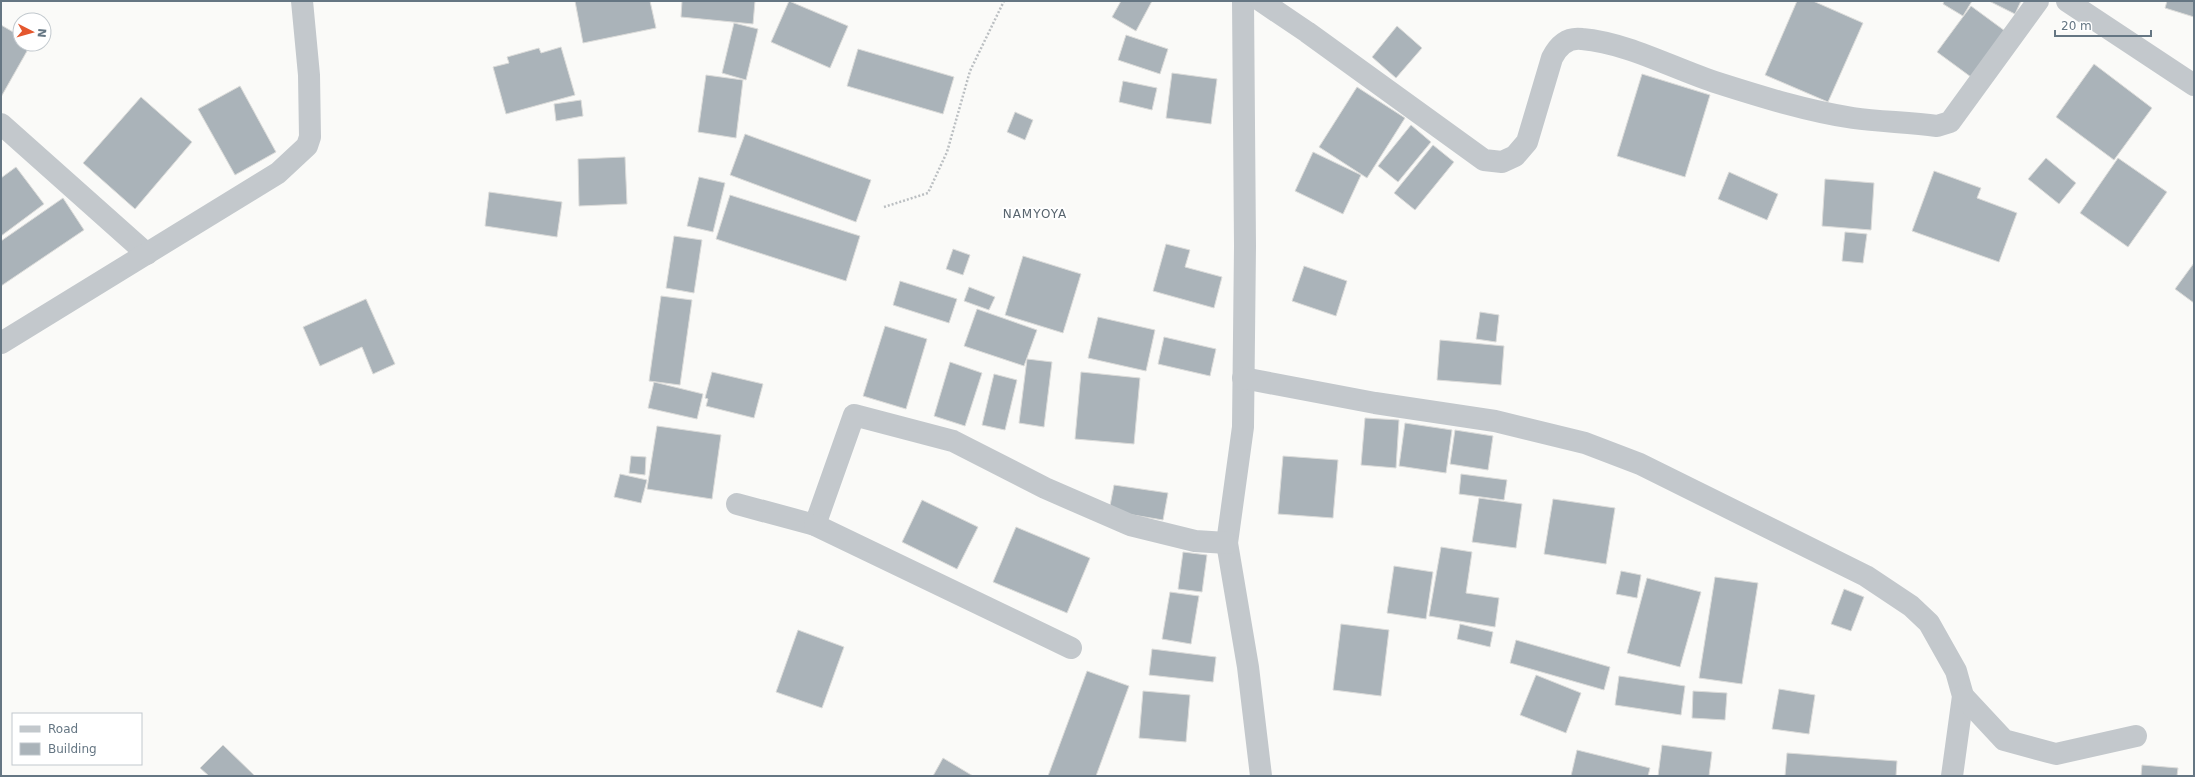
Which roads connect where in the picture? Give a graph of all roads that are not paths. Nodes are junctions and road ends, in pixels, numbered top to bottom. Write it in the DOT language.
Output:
graph roads {
  1 [pos="302,1"];
  2 [pos="1243,1"];
  3 [pos="1261,1"];
  4 [pos="2038,1"];
  5 [pos="2067,1"];
  6 [pos="2194,85"];
  7 [pos="1,124"];
  8 [pos="147,254"];
  9 [pos="1,343"];
  10 [pos="1243,378"];
  11 [pos="737,504"];
  12 [pos="815,525"];
  13 [pos="1227,543"];
  14 [pos="1072,648"];
  15 [pos="1963,696"];
  16 [pos="2136,736"];
  17 [pos="1261,776"];
  18 [pos="1952,776"];
  1 -- 8 [label="street"];
  2 -- 10 [label="street"];
  3 -- 4 [label="street"];
  5 -- 6 [label="street"];
  7 -- 8 [label="street"];
  8 -- 9 [label="street"];
  10 -- 13 [label="street"];
  10 -- 15 [label="street"];
  11 -- 12 [label="street"];
  12 -- 13 [label="street"];
  12 -- 14 [label="street"];
  13 -- 17 [label="street"];
  15 -- 16 [label="street"];
  15 -- 18 [label="street"];
}
